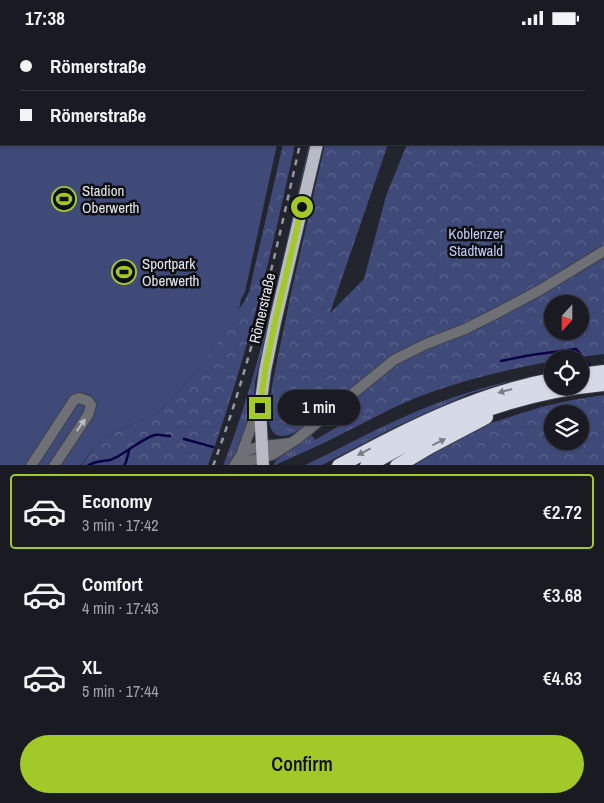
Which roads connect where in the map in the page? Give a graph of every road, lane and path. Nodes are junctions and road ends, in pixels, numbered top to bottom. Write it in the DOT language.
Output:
graph roads {
  1 [pos="318,145"];
  2 [pos="604,251"];
  3 [pos="604,373"];
  4 [pos="589,374"];
  5 [pos="544,382"];
  6 [pos="604,384"];
  7 [pos="512,402"];
  8 [pos="260,408"];
  9 [pos="262,457"];
  10 [pos="240,460"];
  11 [pos="31,465"];
  12 [pos="54,465"];
  13 [pos="234,465"];
  14 [pos="339,465"];
  15 [pos="367,465"];
  16 [pos="397,465"];
  1 -- 8 [label="main road, Römerstraße"];
  2 -- 9 [label="street"];
  3 -- 4 [label="highway"];
  5 -- 14 [label="highway, one-way"];
  6 -- 7 [label="highway"];
  7 -- 15 [label="highway"];
  16 -- 7 [label="highway, one-way"];
  8 -- 9 [label="main road, Römerstraße"];
  8 -- 10 [label="street"];
  9 -- 10 [label="street"];
  10 -- 13 [label="street"];
  12 -- 11 [label="street, one-way"];
}
